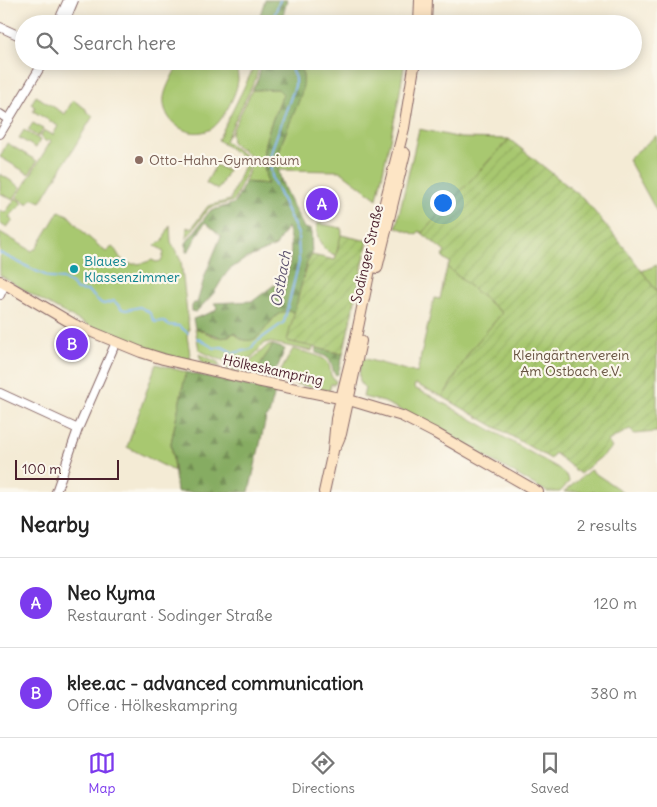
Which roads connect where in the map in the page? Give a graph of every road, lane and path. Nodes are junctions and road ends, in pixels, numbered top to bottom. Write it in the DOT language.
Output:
graph roads {
  1 [pos="68,0"];
  2 [pos="74,0"];
  3 [pos="420,0"];
  4 [pos="427,0"];
  5 [pos="61,15"];
  6 [pos="68,15"];
  7 [pos="419,15"];
  8 [pos="426,15"];
  9 [pos="0,27"];
  10 [pos="15,34"];
  11 [pos="39,70"];
  12 [pos="414,70"];
  13 [pos="420,70"];
  14 [pos="0,114"];
  15 [pos="9,120"];
  16 [pos="0,134"];
  17 [pos="3,283"];
  18 [pos="0,295"];
  19 [pos="116,342"];
  20 [pos="0,393"];
  21 [pos="345,399"];
  22 [pos="78,429"];
  23 [pos="56,492"];
  24 [pos="324,492"];
  25 [pos="538,492"];
  1 -- 5 [label="street"];
  2 -- 6 [label="street"];
  3 -- 7 [label="main road"];
  4 -- 8 [label="main road"];
  9 -- 10 [label="street"];
  11 -- 15 [label="street"];
  12 -- 21 [label="main road, Sodinger Straße"];
  13 -- 21 [label="main road, Sodinger Straße"];
  14 -- 15 [label="street"];
  15 -- 16 [label="street"];
  17 -- 18 [label="street"];
  17 -- 19 [label="main road, Hölkeskampring"];
  19 -- 21 [label="main road, Hölkeskampring"];
  19 -- 22 [label="street"];
  20 -- 22 [label="street"];
  21 -- 24 [label="main road, Sodinger Straße"];
  21 -- 25 [label="main road, Hölkeskampring"];
  22 -- 23 [label="street"];
}
